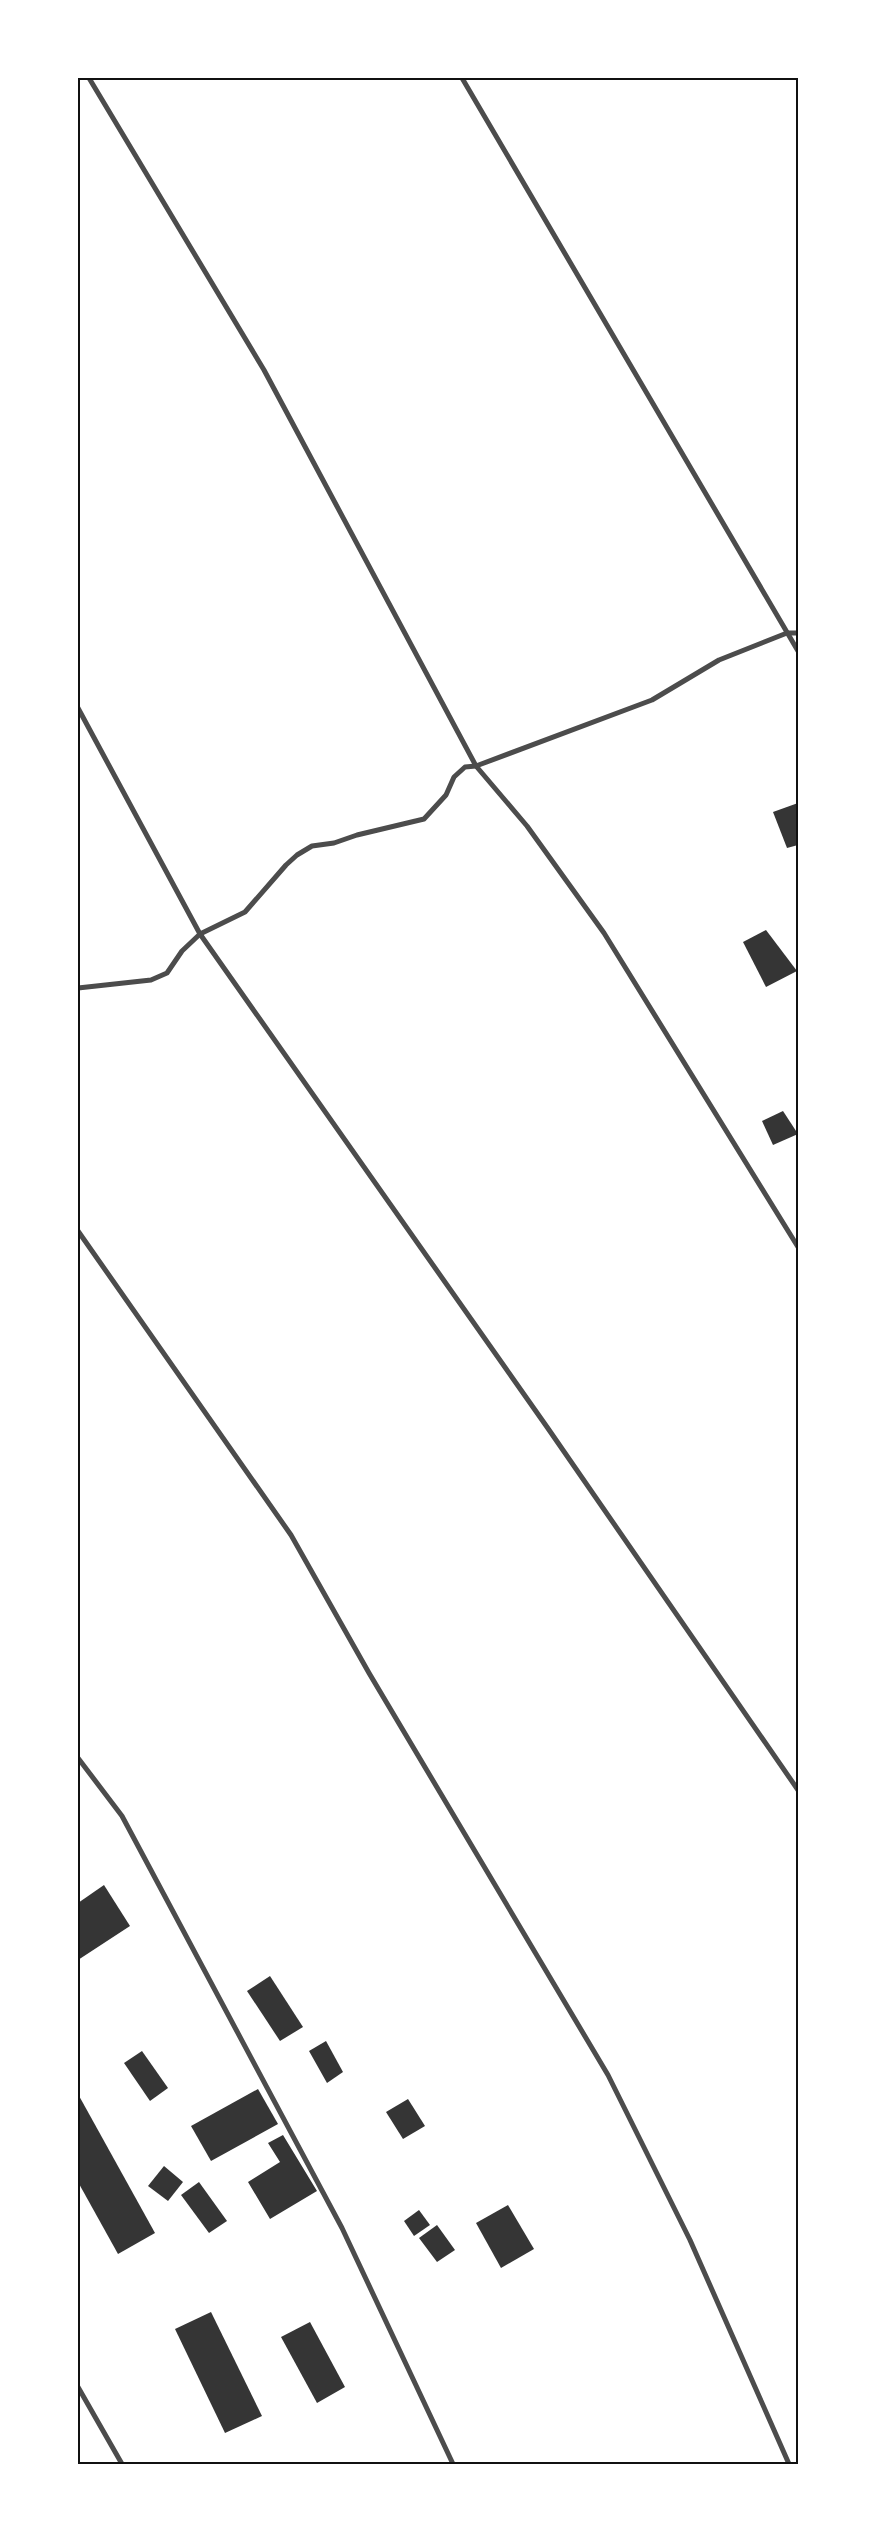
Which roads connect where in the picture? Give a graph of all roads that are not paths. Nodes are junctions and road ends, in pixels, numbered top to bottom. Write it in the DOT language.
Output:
graph roads {
  1 [pos="89,78"];
  2 [pos="462,78"];
  3 [pos="787,633"];
  4 [pos="798,633"];
  5 [pos="798,652"];
  6 [pos="78,708"];
  7 [pos="476,766"];
  8 [pos="200,934"];
  9 [pos="78,988"];
  10 [pos="78,1231"];
  11 [pos="798,1246"];
  12 [pos="78,1758"];
  13 [pos="798,1790"];
  14 [pos="78,2387"];
  15 [pos="122,2464"];
  16 [pos="453,2464"];
  17 [pos="789,2464"];
  1 -- 7 [label="street"];
  2 -- 3 [label="street"];
  3 -- 4 [label="street"];
  3 -- 5 [label="street"];
  3 -- 7 [label="street"];
  6 -- 8 [label="street"];
  7 -- 8 [label="street"];
  7 -- 11 [label="street"];
  8 -- 9 [label="street"];
  8 -- 13 [label="street"];
  10 -- 17 [label="street"];
  12 -- 16 [label="street"];
  14 -- 15 [label="street"];
}
